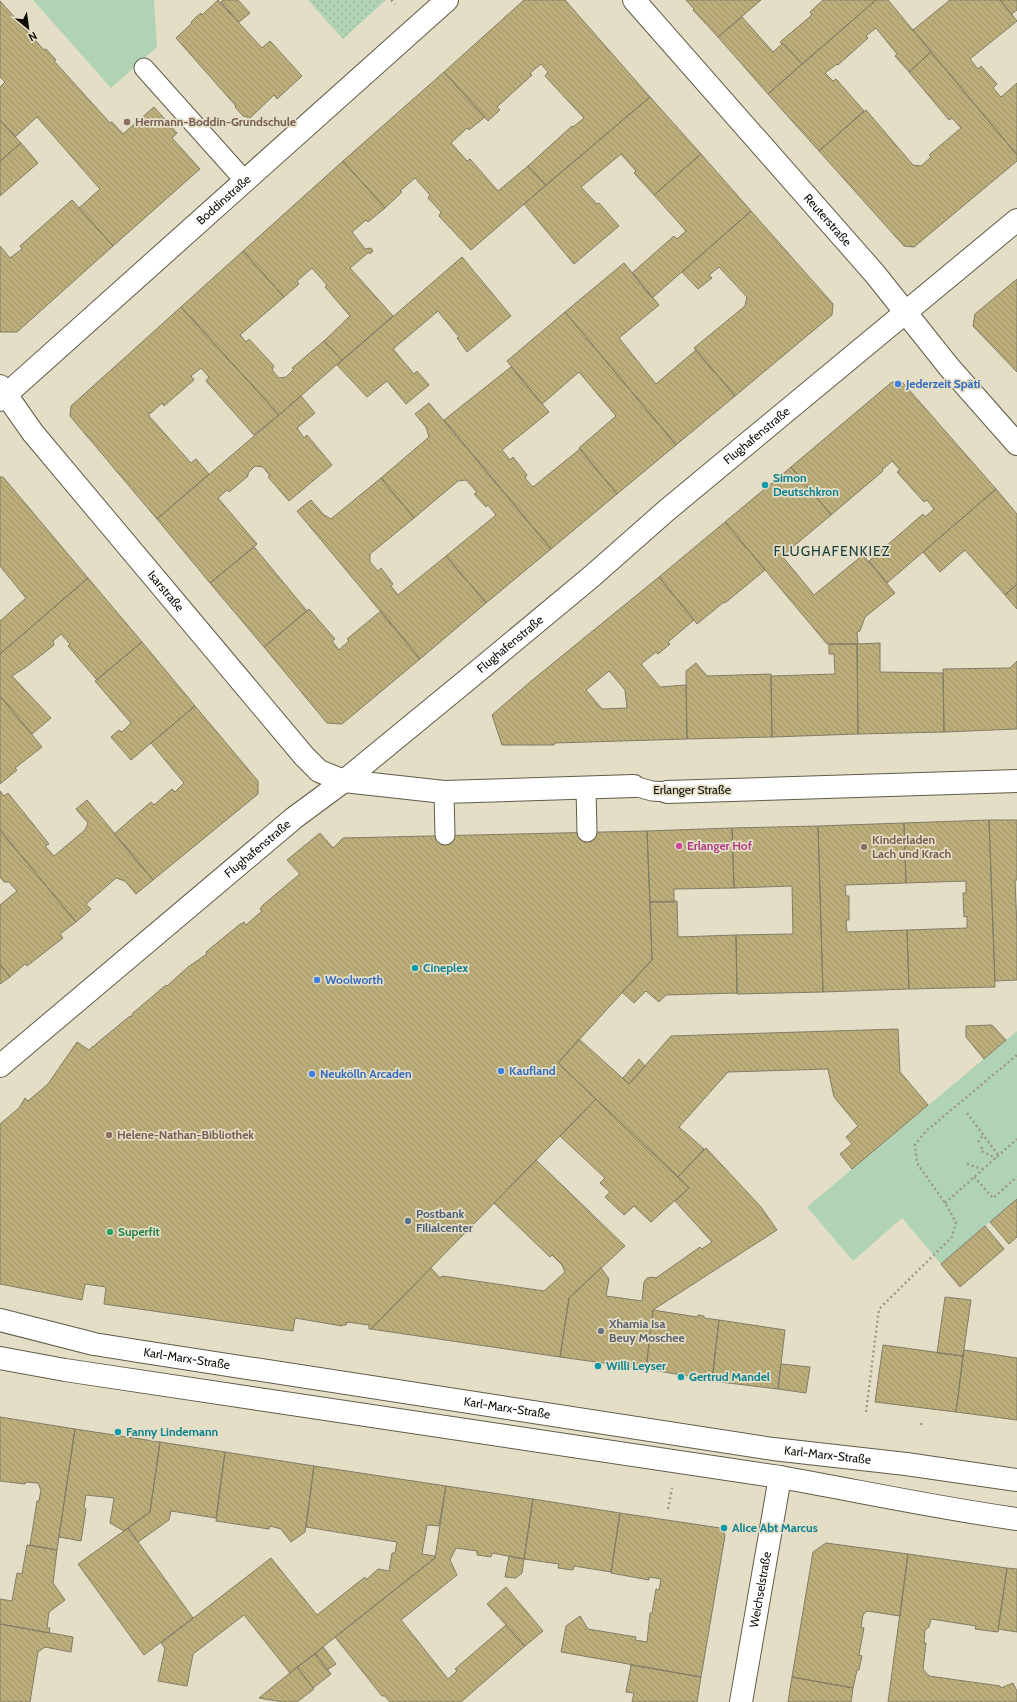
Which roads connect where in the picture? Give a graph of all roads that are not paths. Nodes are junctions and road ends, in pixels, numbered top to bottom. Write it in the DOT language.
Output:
graph roads {
  1 [pos="447,0"];
  2 [pos="634,0"];
  3 [pos="144,68"];
  4 [pos="245,180"];
  5 [pos="1017,220"];
  6 [pos="905,313"];
  7 [pos="2,394"];
  8 [pos="1017,444"];
  9 [pos="344,781"];
  10 [pos="1017,782"];
  11 [pos="634,786"];
  12 [pos="586,788"];
  13 [pos="444,792"];
  14 [pos="667,792"];
  15 [pos="586,832"];
  16 [pos="445,835"];
  17 [pos="0,1066"];
  18 [pos="0,1320"];
  19 [pos="0,1358"];
  20 [pos="784,1450"];
  21 [pos="780,1477"];
  22 [pos="1017,1480"];
  23 [pos="1017,1519"];
  24 [pos="742,1702"];
  1 -- 4 [label="street, Boddinstraße"];
  2 -- 6 [label="street, Reuterstraße"];
  3 -- 4 [label="lane"];
  4 -- 7 [label="street, Boddinstraße"];
  5 -- 6 [label="street, Flughafenstraße"];
  6 -- 8 [label="street, Reuterstraße"];
  6 -- 9 [label="street, Flughafenstraße"];
  7 -- 9 [label="street, Isarstraße"];
  9 -- 13 [label="street, Erlanger Straße"];
  9 -- 17 [label="street, Flughafenstraße"];
  10 -- 14 [label="street, Erlanger Straße"];
  11 -- 12 [label="street, Erlanger Straße"];
  11 -- 14 [label="lane, Erlanger Straße"];
  12 -- 13 [label="street, Erlanger Straße"];
  12 -- 15 [label="lane"];
  13 -- 16 [label="lane"];
  18 -- 20 [label="street, Karl-Marx-Straße"];
  19 -- 21 [label="street"];
  20 -- 21 [label="street, Weichselstraße"];
  20 -- 22 [label="street, Karl-Marx-Straße"];
  21 -- 23 [label="street"];
  21 -- 24 [label="street, Weichselstraße"];
}
